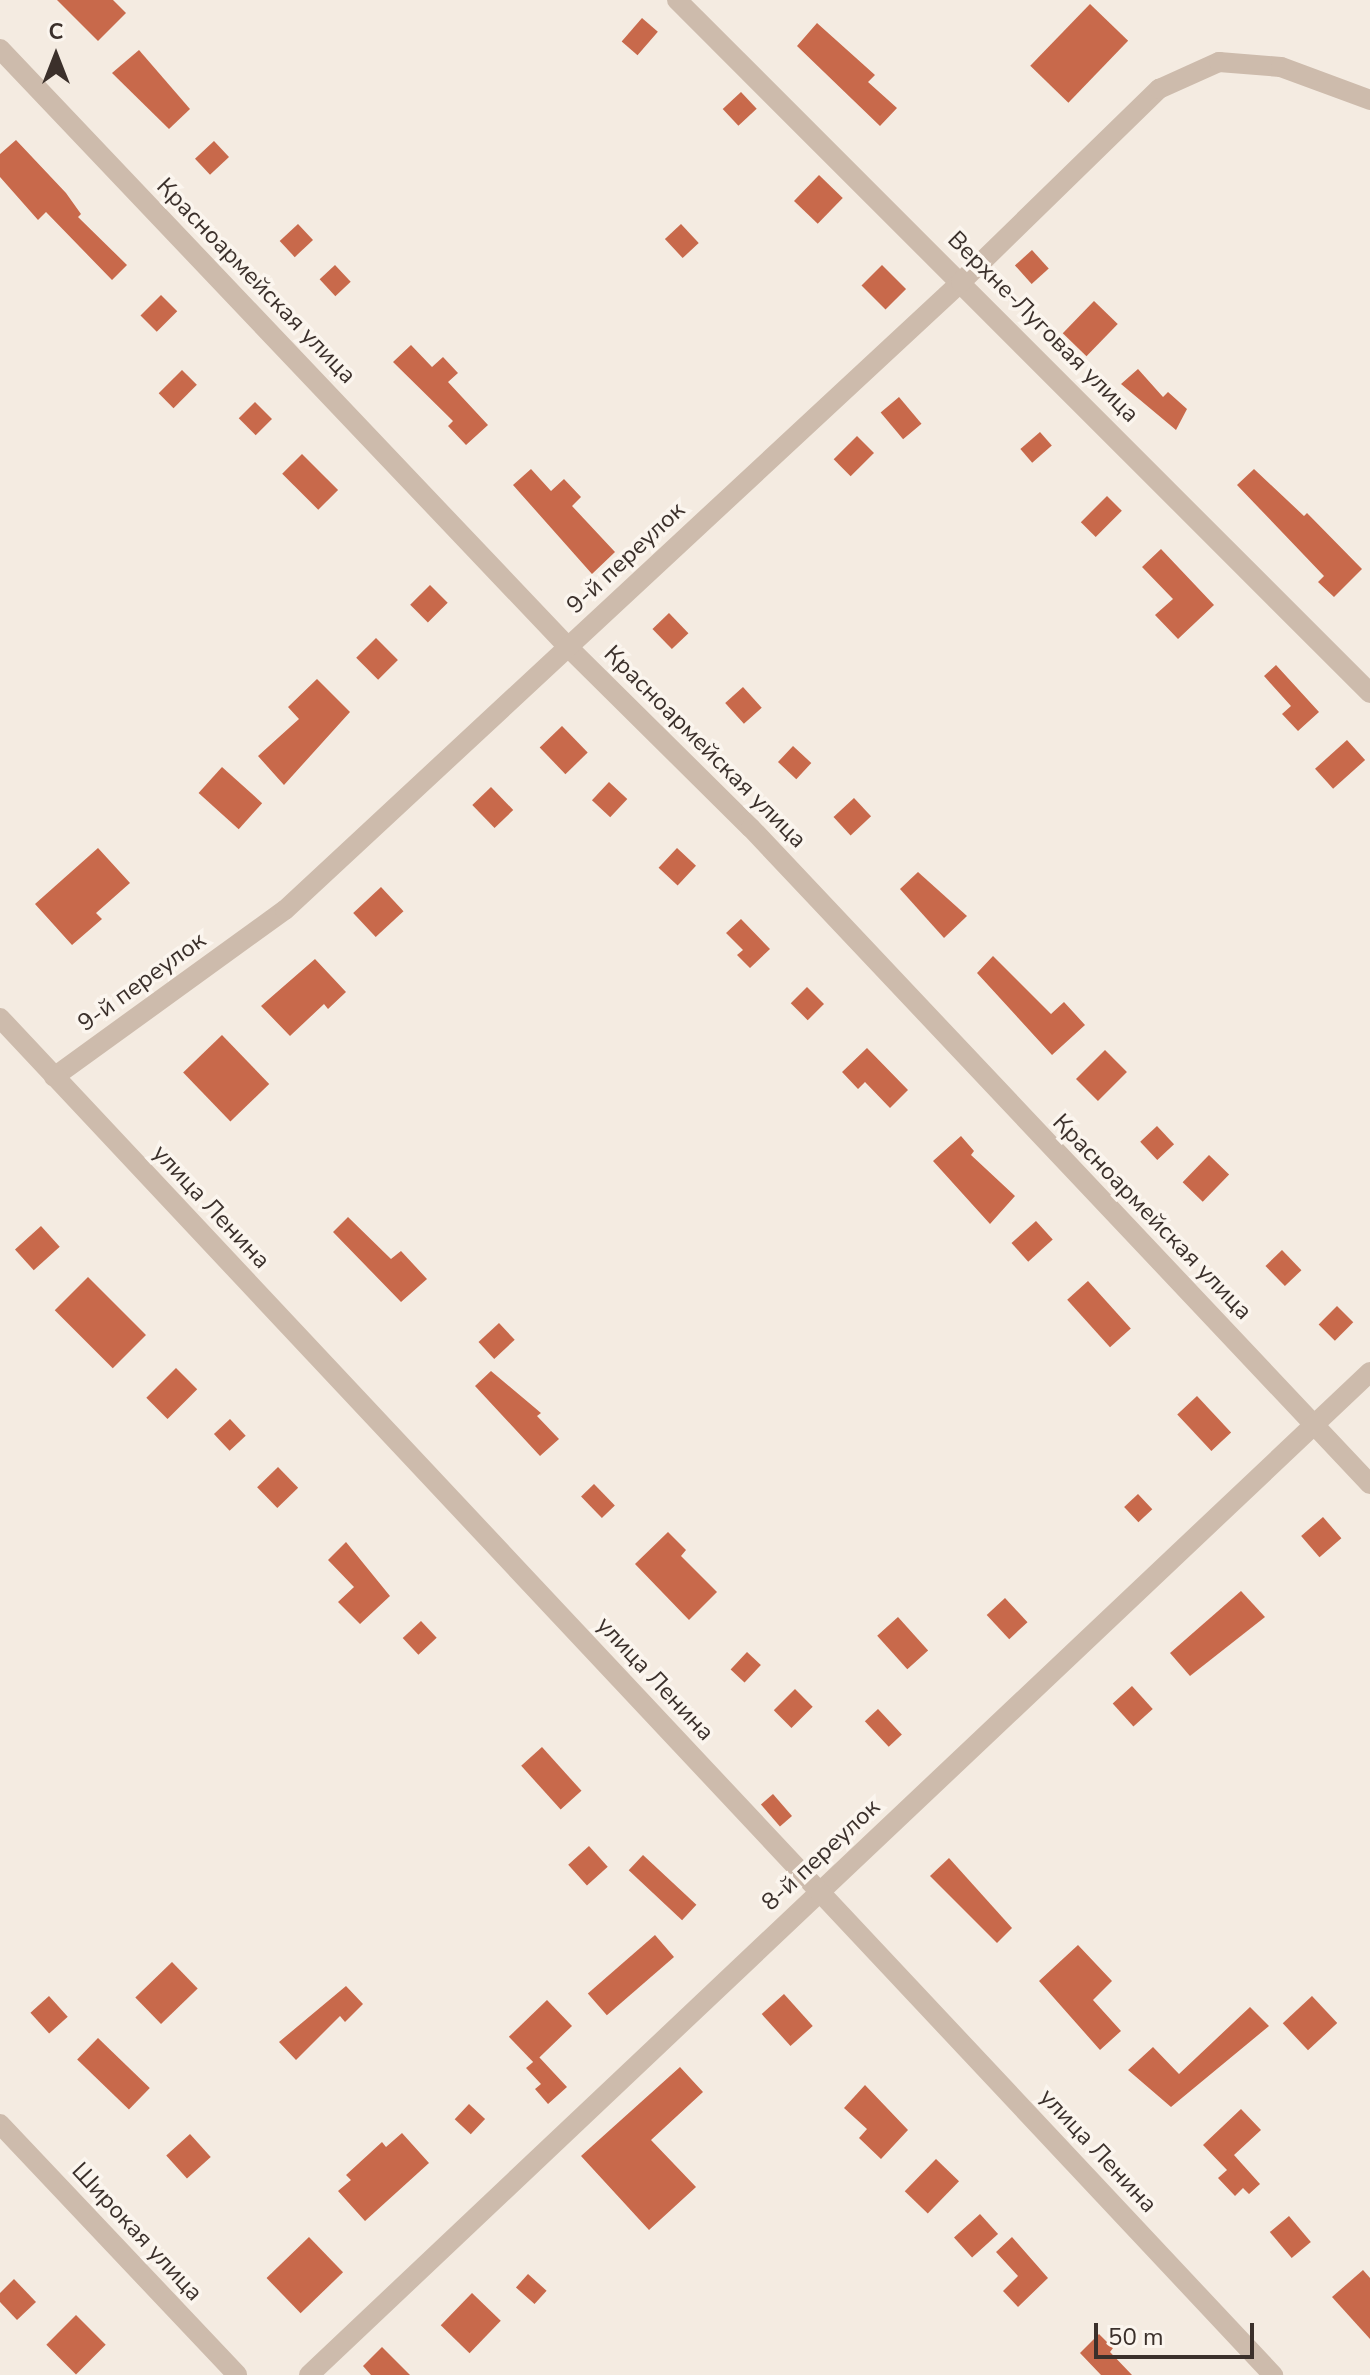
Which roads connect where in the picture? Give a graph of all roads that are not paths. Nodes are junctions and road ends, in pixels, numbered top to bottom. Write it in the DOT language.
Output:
graph roads {
  1 [pos="677,0"];
  2 [pos="0,49"];
  3 [pos="1370,100"];
  4 [pos="961,282"];
  5 [pos="568,647"];
  6 [pos="1370,693"];
  7 [pos="0,1018"];
  8 [pos="54,1077"];
  9 [pos="1370,1372"];
  10 [pos="1313,1425"];
  11 [pos="1370,1484"];
  12 [pos="819,1892"];
  13 [pos="0,2124"];
  14 [pos="237,2375"];
  15 [pos="309,2375"];
  16 [pos="1273,2375"];
  1 -- 4 [label="street, Верхне-Луговая улица"];
  2 -- 5 [label="street, Красноармейская улица"];
  3 -- 4 [label="street, 9-й переулок"];
  4 -- 5 [label="street, 9-й переулок"];
  4 -- 6 [label="street, Верхне-Луговая улица"];
  5 -- 8 [label="street, 9-й переулок"];
  5 -- 10 [label="street, Красноармейская улица"];
  7 -- 8 [label="street, улица Ленина"];
  8 -- 12 [label="street, улица Ленина"];
  9 -- 10 [label="street, 8-й переулок"];
  10 -- 11 [label="street, Красноармейская улица"];
  10 -- 12 [label="street, 8-й переулок"];
  12 -- 15 [label="street, 8-й переулок"];
  12 -- 16 [label="street, улица Ленина"];
  13 -- 14 [label="street, Широкая улица"];
}
